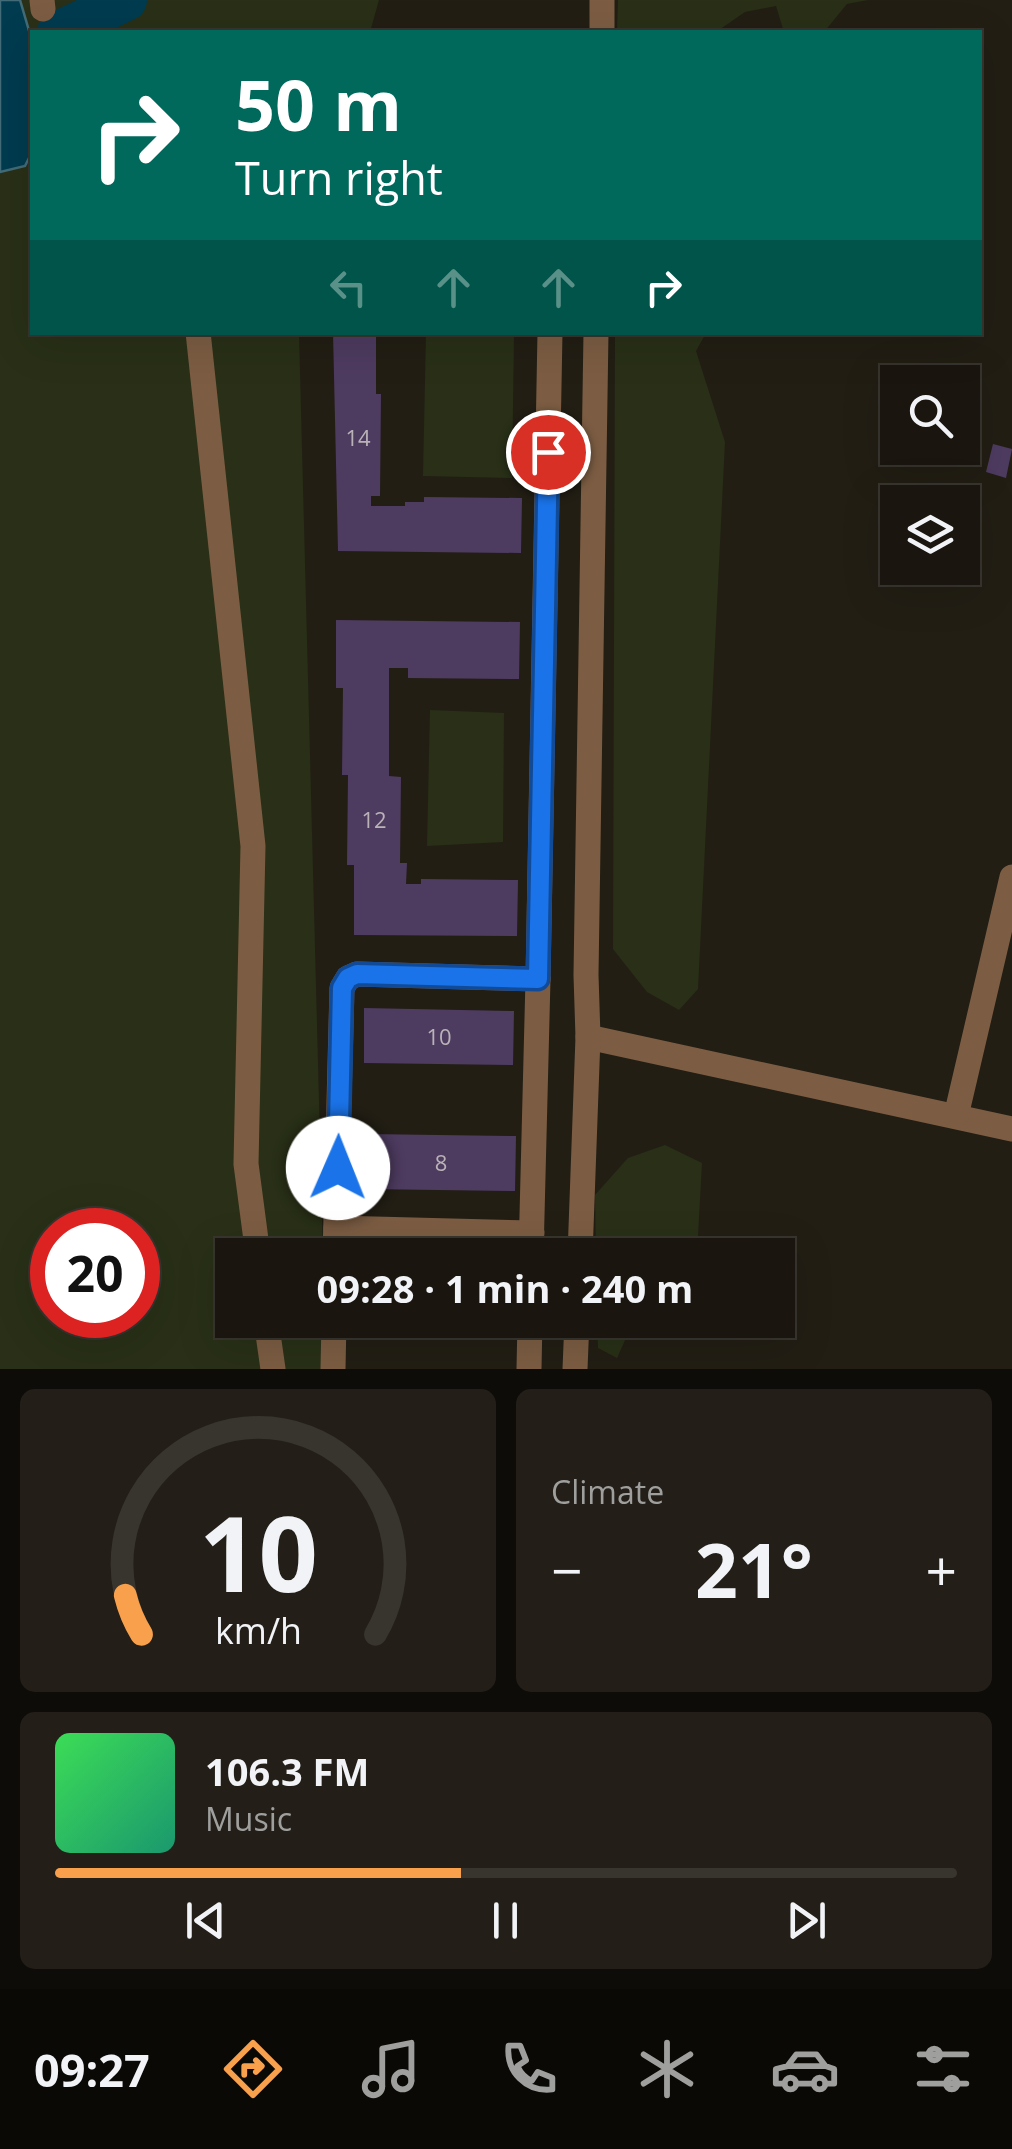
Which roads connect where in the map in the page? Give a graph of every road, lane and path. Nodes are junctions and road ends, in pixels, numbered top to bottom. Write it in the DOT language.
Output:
graph roads {
  1 [pos="602,0"];
  2 [pos="602,30"];
  3 [pos="198,335"];
  4 [pos="550,335"];
  5 [pos="596,335"];
  6 [pos="1012,877"];
  7 [pos="538,979"];
  8 [pos="588,1037"];
  9 [pos="956,1116"];
  10 [pos="1012,1129"];
  11 [pos="336,1228"];
  12 [pos="256,1238"];
  13 [pos="336,1238"];
  14 [pos="458,1238"];
  15 [pos="532,1238"];
  16 [pos="581,1238"];
  17 [pos="269,1338"];
  18 [pos="334,1338"];
  19 [pos="529,1338"];
  20 [pos="577,1338"];
  21 [pos="273,1369"];
  22 [pos="333,1369"];
  23 [pos="528,1369"];
  24 [pos="576,1369"];
  1 -- 2 [label="street"];
  3 -- 12 [label="street"];
  4 -- 7 [label="street"];
  5 -- 8 [label="street"];
  6 -- 9 [label="street"];
  7 -- 11 [label="street"];
  7 -- 15 [label="street"];
  8 -- 9 [label="street"];
  8 -- 16 [label="street"];
  9 -- 10 [label="street"];
  11 -- 13 [label="street"];
  11 -- 14 [label="street"];
  17 -- 21 [label="street"];
  18 -- 22 [label="street"];
  19 -- 23 [label="street"];
  20 -- 24 [label="street"];
}
